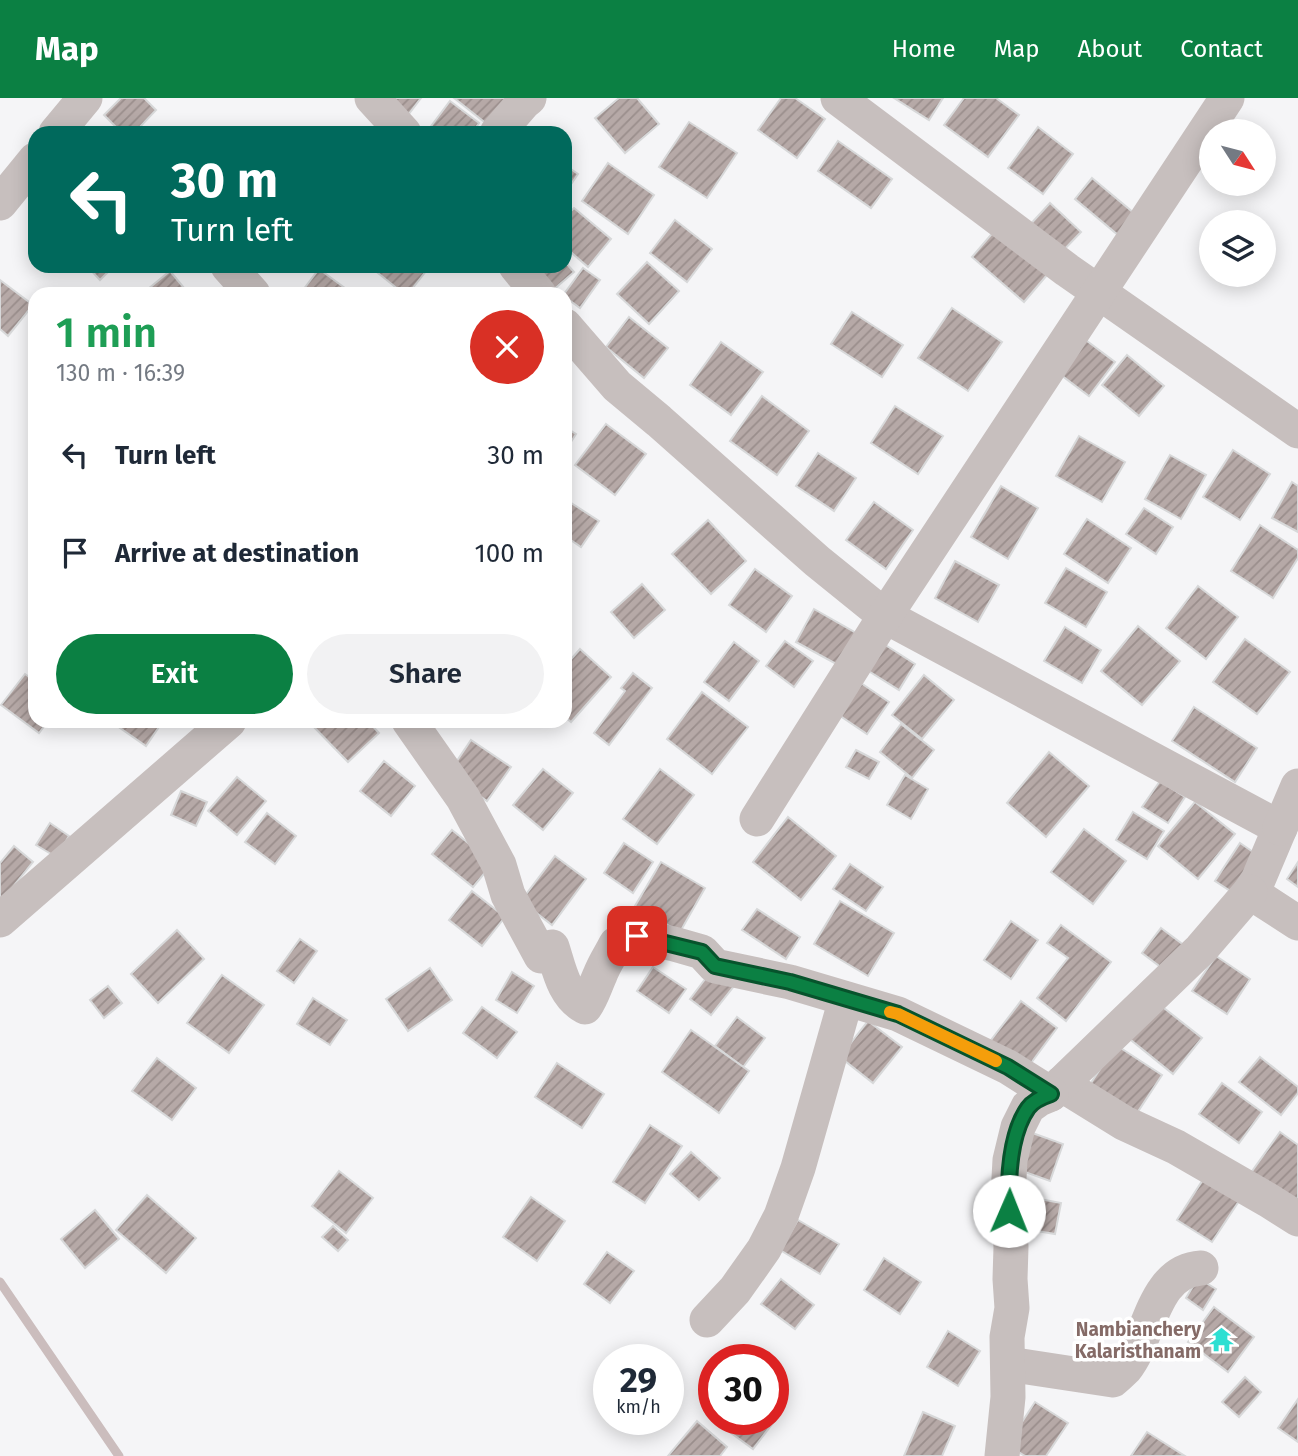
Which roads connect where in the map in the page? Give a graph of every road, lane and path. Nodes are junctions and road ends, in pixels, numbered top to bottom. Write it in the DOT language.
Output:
graph roads {
  1 [pos="372,98"];
  2 [pos="529,98"];
  3 [pos="838,98"];
  4 [pos="1227,98"];
  5 [pos="398,126"];
  6 [pos="503,126"];
  7 [pos="28,169"];
  8 [pos="0,203"];
  9 [pos="234,273"];
  10 [pos="522,273"];
  11 [pos="247,287"];
  12 [pos="533,287"];
  13 [pos="1099,291"];
  14 [pos="572,336"];
  15 [pos="1298,431"];
  16 [pos="885,617"];
  17 [pos="221,728"];
  18 [pos="414,728"];
  19 [pos="1298,786"];
  20 [pos="757,819"];
  21 [pos="1280,828"];
  22 [pos="1250,892"];
  23 [pos="0,920"];
  24 [pos="1298,923"];
  25 [pos="846,999"];
  26 [pos="1056,1089"];
  27 [pos="1298,1219"];
  28 [pos="1201,1268"];
  29 [pos="707,1320"];
  30 [pos="1007,1364"];
  31 [pos="1002,1456"];
  1 -- 5 [label="street"];
  2 -- 6 [label="street"];
  3 -- 13 [label="street"];
  4 -- 13 [label="street"];
  7 -- 8 [label="street"];
  9 -- 11 [label="street"];
  10 -- 12 [label="street"];
  13 -- 15 [label="street"];
  13 -- 16 [label="street"];
  14 -- 16 [label="street"];
  16 -- 20 [label="street"];
  16 -- 21 [label="street"];
  17 -- 23 [label="street"];
  18 -- 25 [label="street"];
  19 -- 21 [label="street"];
  21 -- 22 [label="street"];
  22 -- 24 [label="street"];
  22 -- 26 [label="street"];
  25 -- 26 [label="street"];
  25 -- 29 [label="street"];
  26 -- 27 [label="street"];
  26 -- 30 [label="street"];
  28 -- 30 [label="street"];
  30 -- 31 [label="street"];
}
